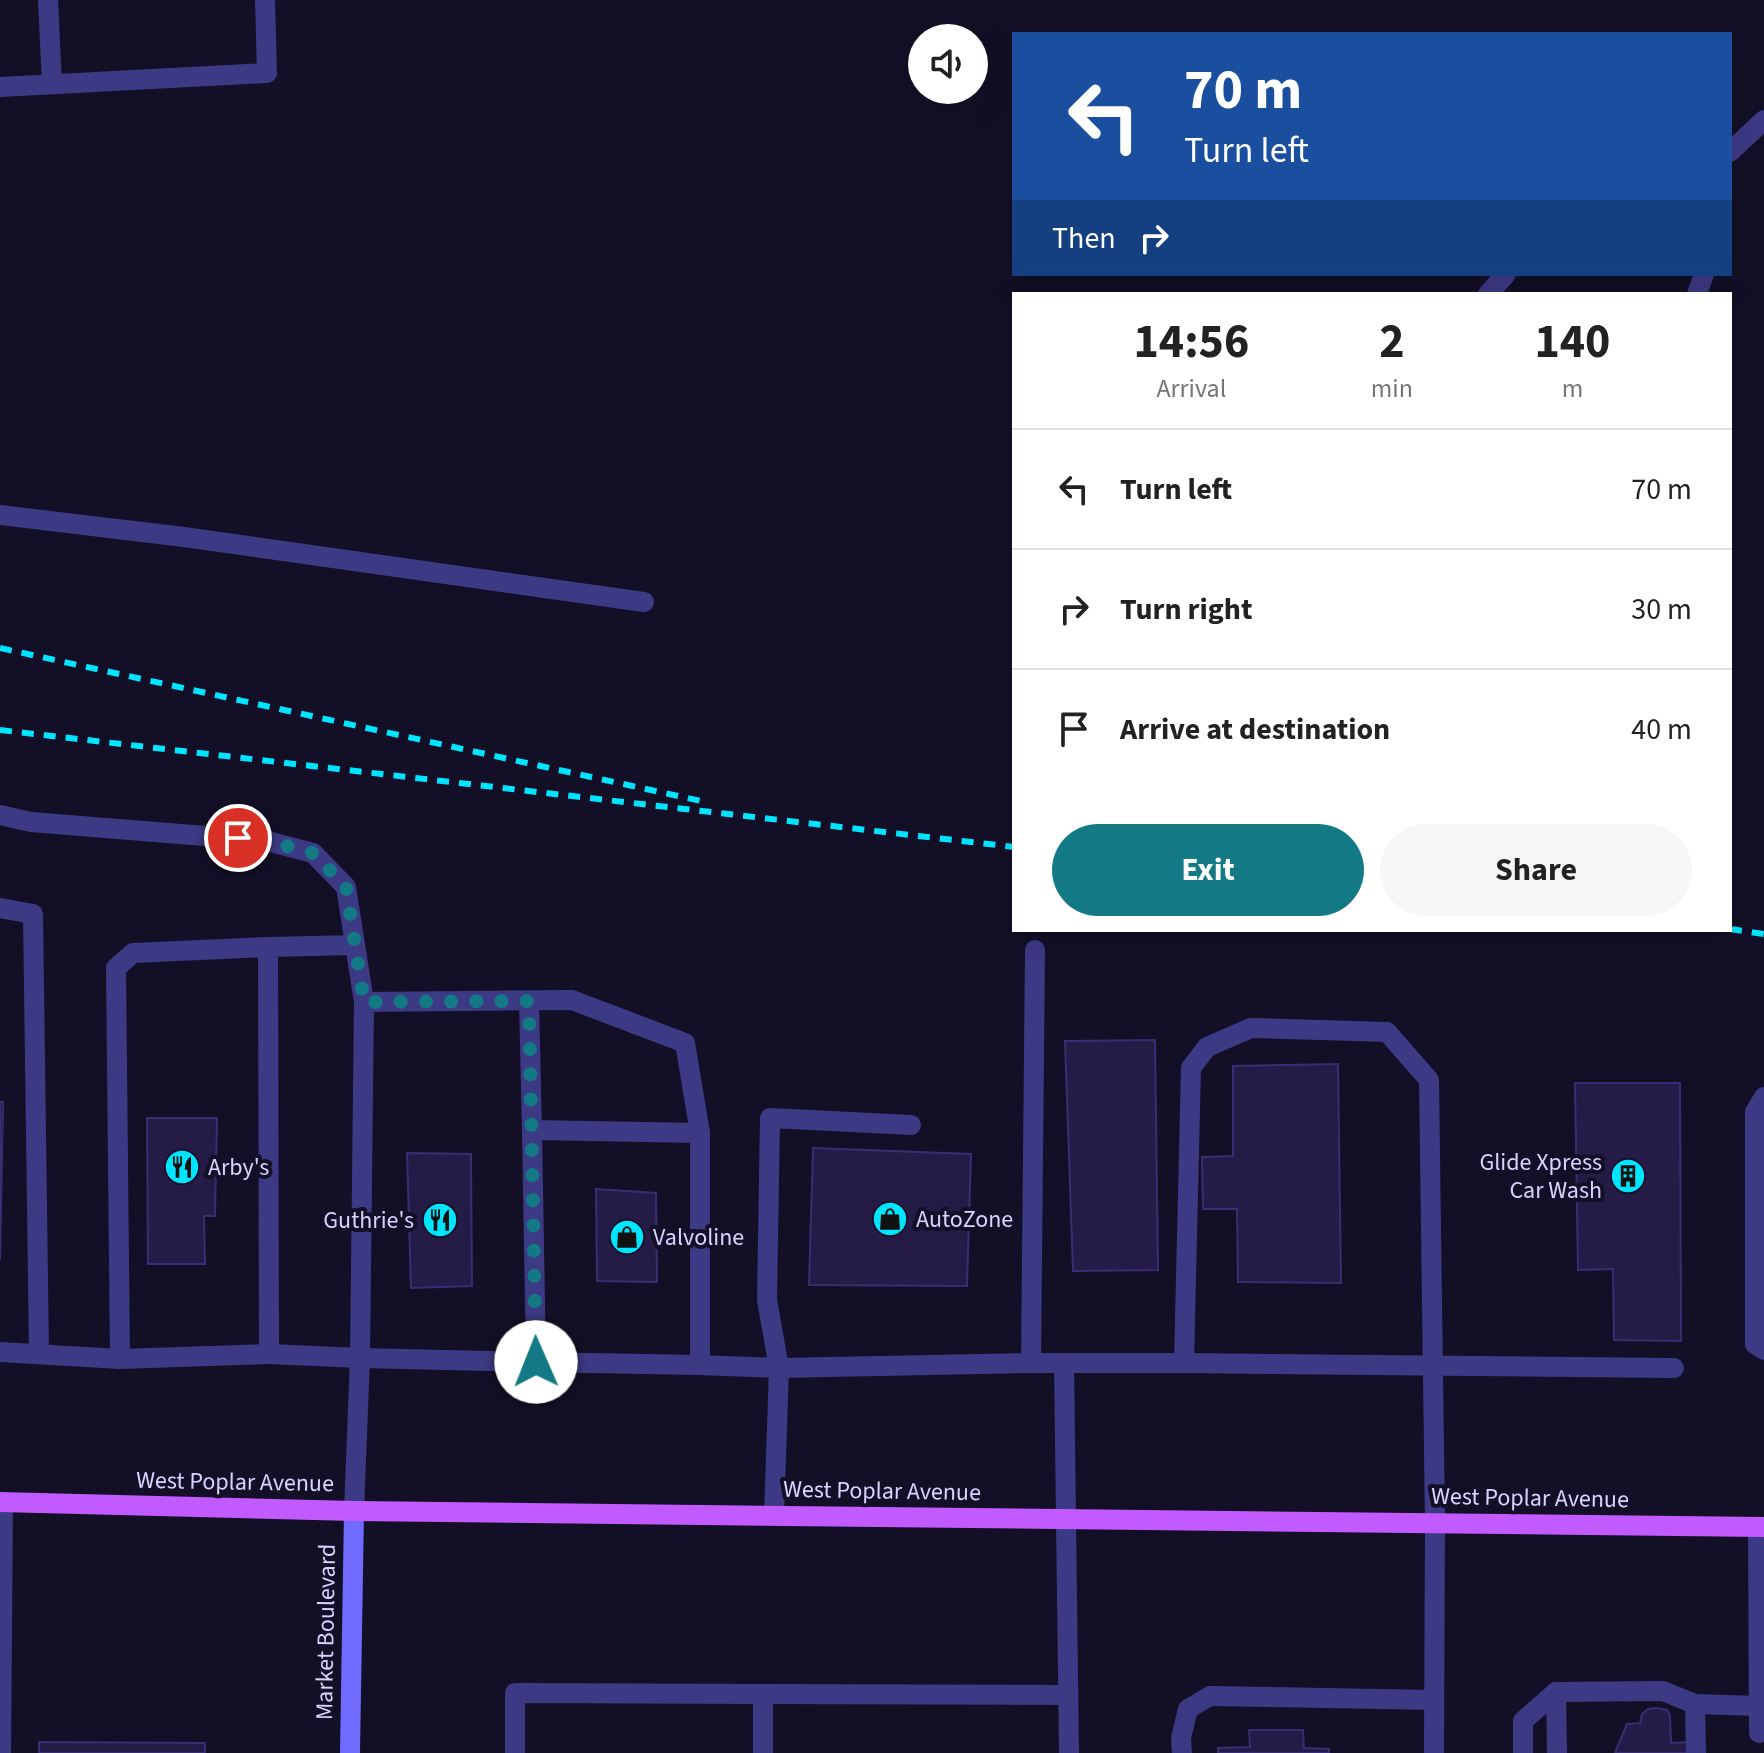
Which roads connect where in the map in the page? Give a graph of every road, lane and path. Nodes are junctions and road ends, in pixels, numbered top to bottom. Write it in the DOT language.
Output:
graph roads {
  1 [pos="48,0"];
  2 [pos="265,0"];
  3 [pos="52,84"];
  4 [pos="0,87"];
  5 [pos="1764,120"];
  6 [pos="1732,150"];
  7 [pos="1504,276"];
  8 [pos="1490,292"];
  9 [pos="0,515"];
  10 [pos="644,602"];
  11 [pos="0,815"];
  12 [pos="0,908"];
  13 [pos="355,945"];
  14 [pos="268,947"];
  15 [pos="1035,950"];
  16 [pos="529,1001"];
  17 [pos="364,1002"];
  18 [pos="1764,1097"];
  19 [pos="911,1125"];
  20 [pos="532,1130"];
  21 [pos="700,1133"];
  22 [pos="1764,1350"];
  23 [pos="0,1352"];
  24 [pos="39,1354"];
  25 [pos="269,1354"];
  26 [pos="360,1358"];
  27 [pos="120,1359"];
  28 [pos="536,1362"];
  29 [pos="1031,1363"];
  30 [pos="1064,1363"];
  31 [pos="1184,1363"];
  32 [pos="700,1365"];
  33 [pos="1432,1365"];
  34 [pos="779,1368"];
  35 [pos="1674,1368"];
  36 [pos="1,1502"];
  37 [pos="354,1511"];
  38 [pos="774,1516"];
  39 [pos="1065,1519"];
  40 [pos="1435,1523"];
  41 [pos="1761,1527"];
  42 [pos="1556,1692"];
  43 [pos="763,1694"];
  44 [pos="1068,1695"];
  45 [pos="1434,1700"];
  46 [pos="1695,1704"];
  47 [pos="1759,1706"];
  48 [pos="1759,1733"];
  49 [pos="1,1753"];
  50 [pos="350,1753"];
  51 [pos="515,1753"];
  52 [pos="763,1753"];
  53 [pos="1069,1753"];
  54 [pos="1182,1753"];
  55 [pos="1434,1753"];
  56 [pos="1523,1753"];
  57 [pos="1557,1753"];
  58 [pos="1696,1753"];
  1 -- 3 [label="lane"];
  2 -- 3 [label="lane"];
  3 -- 4 [label="lane"];
  5 -- 6 [label="lane"];
  7 -- 8 [label="lane"];
  9 -- 10 [label="lane"];
  11 -- 13 [label="lane"];
  12 -- 24 [label="lane"];
  13 -- 14 [label="lane"];
  13 -- 17 [label="lane"];
  14 -- 25 [label="lane"];
  14 -- 27 [label="lane"];
  15 -- 29 [label="lane"];
  16 -- 17 [label="lane"];
  16 -- 20 [label="lane"];
  16 -- 21 [label="lane"];
  17 -- 26 [label="lane"];
  18 -- 22 [label="lane"];
  19 -- 34 [label="lane"];
  20 -- 21 [label="lane"];
  20 -- 28 [label="lane"];
  21 -- 32 [label="lane"];
  23 -- 24 [label="lane"];
  24 -- 27 [label="lane"];
  25 -- 26 [label="lane"];
  25 -- 27 [label="lane"];
  26 -- 28 [label="lane"];
  26 -- 37 [label="lane"];
  28 -- 32 [label="lane"];
  29 -- 30 [label="lane"];
  29 -- 34 [label="lane"];
  30 -- 31 [label="lane"];
  30 -- 39 [label="lane"];
  31 -- 33 [label="lane"];
  31 -- 33 [label="lane"];
  32 -- 34 [label="lane"];
  33 -- 35 [label="lane"];
  33 -- 40 [label="lane"];
  34 -- 38 [label="lane"];
  36 -- 37 [label="main road, West Poplar Avenue"];
  36 -- 49 [label="lane"];
  37 -- 38 [label="main road, West Poplar Avenue"];
  37 -- 50 [label="street, Market Boulevard"];
  38 -- 39 [label="main road, West Poplar Avenue"];
  39 -- 40 [label="main road, West Poplar Avenue"];
  39 -- 44 [label="lane"];
  40 -- 41 [label="main road, West Poplar Avenue"];
  40 -- 45 [label="lane"];
  41 -- 47 [label="lane"];
  42 -- 46 [label="lane"];
  42 -- 56 [label="lane"];
  42 -- 57 [label="lane"];
  43 -- 44 [label="lane"];
  43 -- 51 [label="lane"];
  43 -- 52 [label="lane"];
  44 -- 53 [label="lane"];
  45 -- 54 [label="lane"];
  45 -- 55 [label="lane"];
  46 -- 47 [label="lane"];
  46 -- 58 [label="lane"];
  47 -- 48 [label="lane"];
}
